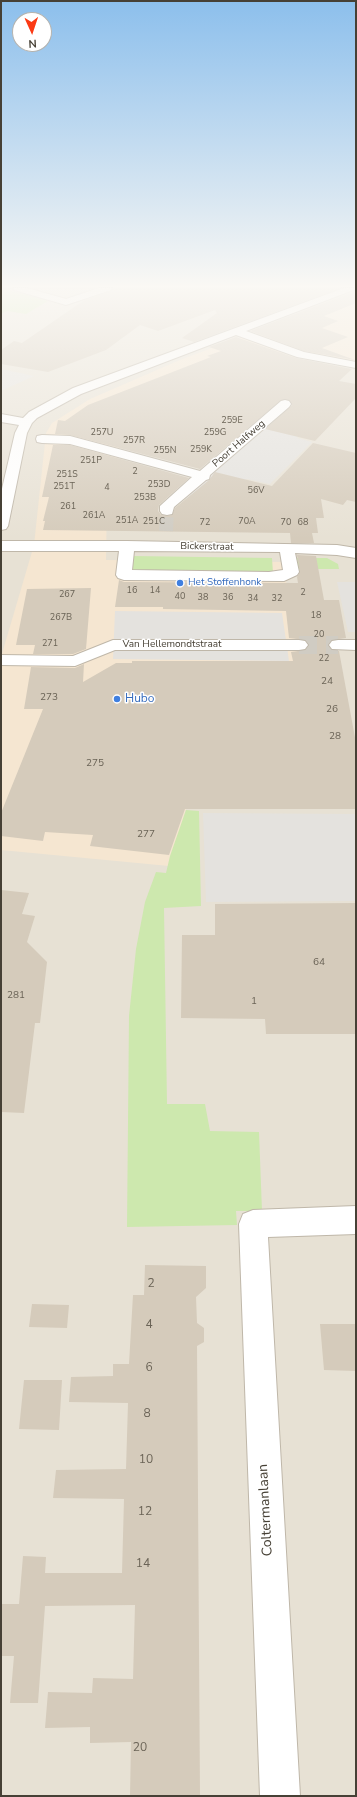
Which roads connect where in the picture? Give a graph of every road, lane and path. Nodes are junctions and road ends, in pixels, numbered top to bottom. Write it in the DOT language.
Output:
graph roads {
  1 [pos="129,372"];
  2 [pos="285,404"];
  3 [pos="1,418"];
  4 [pos="26,422"];
  5 [pos="42,439"];
  6 [pos="199,480"];
  7 [pos="167,511"];
  8 [pos="1,526"];
  9 [pos="166,531"];
  10 [pos="1,546"];
  11 [pos="127,546"];
  12 [pos="165,546"];
  13 [pos="287,548"];
  14 [pos="356,553"];
  15 [pos="299,645"];
  16 [pos="338,645"];
  17 [pos="356,645"];
  18 [pos="1,660"];
  19 [pos="356,1220"];
  20 [pos="280,1796"];
  1 -- 4 [label="street"];
  2 -- 6 [label="street, Poort Halfweg"];
  3 -- 4 [label="street"];
  4 -- 8 [label="street"];
  5 -- 6 [label="street"];
  6 -- 7 [label="street, Poort Halfweg"];
  9 -- 12 [label="street"];
  10 -- 11 [label="street, Bickerstraat"];
  11 -- 12 [label="street, Bickerstraat"];
  11 -- 13 [label="street"];
  12 -- 13 [label="street, Bickerstraat"];
  13 -- 14 [label="street, Bickerstraat"];
  15 -- 18 [label="street, Van Hellemondtstraat"];
  16 -- 17 [label="street"];
  19 -- 20 [label="street, Coltermanlaan"];
}
